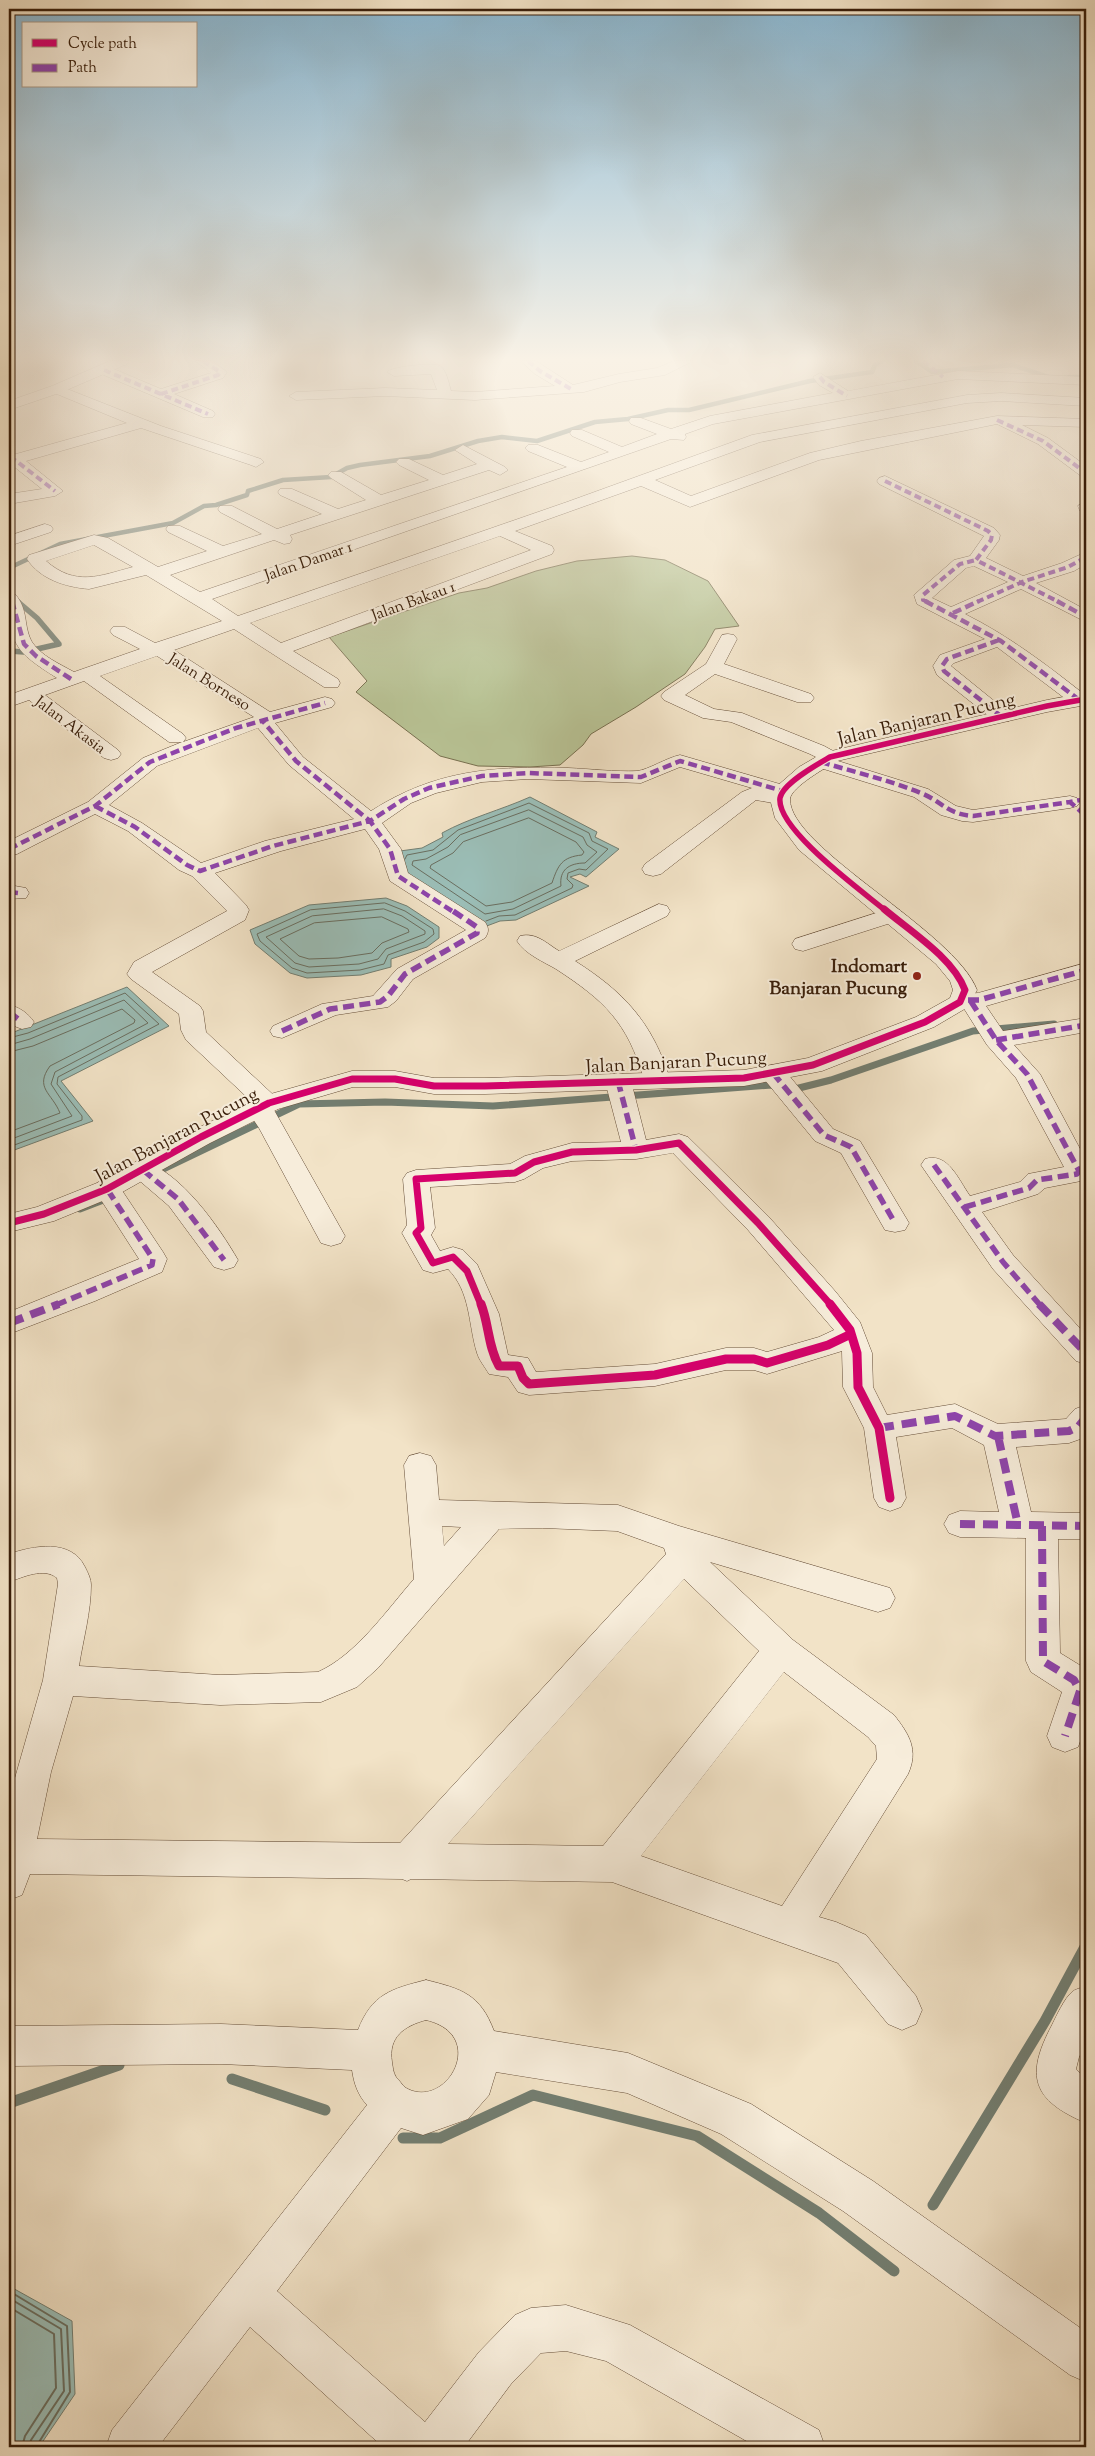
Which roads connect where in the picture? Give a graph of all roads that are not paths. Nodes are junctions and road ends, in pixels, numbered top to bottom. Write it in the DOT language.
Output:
graph roads {
  1 [pos="33,476"];
  2 [pos="337,476"];
  3 [pos="433,476"];
  4 [pos="456,476"];
  5 [pos="511,476"];
  6 [pos="555,476"];
  7 [pos="654,476"];
  8 [pos="760,476"];
  9 [pos="442,480"];
  10 [pos="641,480"];
  11 [pos="885,482"];
  12 [pos="529,484"];
  13 [pos="286,492"];
  14 [pos="9,499"];
  15 [pos="379,501"];
  16 [pos="574,505"];
  17 [pos="226,509"];
  18 [pos="335,514"];
  19 [pos="45,529"];
  20 [pos="174,529"];
  21 [pos="500,530"];
  22 [pos="274,533"];
  23 [pos="9,541"];
  24 [pos="222,552"];
  25 [pos="317,557"];
  26 [pos="1086,557"];
  27 [pos="976,560"];
  28 [pos="151,572"];
  29 [pos="356,581"];
  30 [pos="1022,582"];
  31 [pos="9,598"];
  32 [pos="198,598"];
  33 [pos="402,604"];
  34 [pos="953,613"];
  35 [pos="1086,618"];
  36 [pos="234,622"];
  37 [pos="119,631"];
  38 [pos="728,638"];
  39 [pos="999,640"];
  40 [pos="156,649"];
  41 [pos="279,650"];
  42 [pos="712,667"];
  43 [pos="79,676"];
  44 [pos="331,683"];
  45 [pos="30,693"];
  46 [pos="804,698"];
  47 [pos="1082,699"];
  48 [pos="9,701"];
  49 [pos="325,703"];
  50 [pos="1002,716"];
  51 [pos="262,717"];
  52 [pos="176,738"];
  53 [pos="111,754"];
  54 [pos="825,760"];
  55 [pos="782,795"];
  56 [pos="1078,801"];
  57 [pos="95,806"];
  58 [pos="1086,816"];
  59 [pos="370,821"];
  60 [pos="9,849"];
  61 [pos="653,869"];
  62 [pos="200,871"];
  63 [pos="659,911"];
  64 [pos="892,915"];
  65 [pos="528,941"];
  66 [pos="803,944"];
  67 [pos="556,961"];
  68 [pos="1086,970"];
  69 [pos="966,1000"];
  70 [pos="1086,1025"];
  71 [pos="282,1031"];
  72 [pos="992,1033"];
  73 [pos="657,1079"];
  74 [pos="618,1080"];
  75 [pos="782,1085"];
  76 [pos="265,1112"];
  77 [pos="636,1150"];
  78 [pos="934,1164"];
  79 [pos="149,1174"];
  80 [pos="112,1195"];
  81 [pos="964,1207"];
  82 [pos="9,1223"];
  83 [pos="895,1224"];
  84 [pos="331,1236"];
  85 [pos="224,1260"];
  86 [pos="9,1323"];
  87 [pos="851,1334"];
  88 [pos="1086,1353"];
  89 [pos="1086,1417"];
  90 [pos="878,1428"];
  91 [pos="998,1436"];
  92 [pos="420,1465"];
  93 [pos="890,1498"];
  94 [pos="423,1512"];
  95 [pos="491,1516"];
  96 [pos="960,1524"];
  97 [pos="1030,1525"];
  98 [pos="1086,1526"];
  99 [pos="680,1548"];
  100 [pos="9,1568"];
  101 [pos="431,1582"];
  102 [pos="878,1598"];
  103 [pos="781,1650"];
  104 [pos="60,1680"];
  105 [pos="1066,1736"];
  106 [pos="21,1773"];
  107 [pos="407,1863"];
  108 [pos="612,1864"];
  109 [pos="12,1869"];
  110 [pos="790,1928"];
  111 [pos="1086,2006"];
  112 [pos="902,2010"];
  113 [pos="9,2046"];
  114 [pos="480,2049"];
  115 [pos="370,2051"];
  116 [pos="1086,2102"];
  117 [pos="393,2105"];
  118 [pos="246,2294"];
  119 [pos="1086,2359"];
  120 [pos="129,2447"];
  121 [pos="418,2447"];
  122 [pos="435,2447"];
  123 [pos="802,2447"];
  1 -- 14 [label="street"];
  2 -- 15 [label="street"];
  3 -- 9 [label="street"];
  4 -- 9 [label="street"];
  5 -- 12 [label="street"];
  6 -- 12 [label="street, Jalan Damar 1"];
  7 -- 10 [label="street"];
  8 -- 10 [label="street"];
  9 -- 15 [label="street"];
  10 -- 16 [label="street"];
  11 -- 27 [label="street"];
  12 -- 16 [label="street"];
  12 -- 25 [label="street, Jalan Damar 1"];
  13 -- 18 [label="street"];
  15 -- 18 [label="street"];
  16 -- 21 [label="street"];
  17 -- 22 [label="street"];
  18 -- 22 [label="street"];
  19 -- 23 [label="street"];
  20 -- 24 [label="street"];
  21 -- 29 [label="street"];
  21 -- 33 [label="street, Jalan Bakau 1"];
  22 -- 24 [label="street"];
  22 -- 25 [label="street"];
  24 -- 28 [label="street"];
  25 -- 29 [label="street"];
  25 -- 32 [label="street, Jalan Damar 1"];
  26 -- 30 [label="street"];
  27 -- 30 [label="street"];
  27 -- 34 [label="street"];
  28 -- 28 [label="street"];
  28 -- 32 [label="street"];
  29 -- 33 [label="street"];
  29 -- 36 [label="street"];
  30 -- 34 [label="street"];
  30 -- 35 [label="street"];
  31 -- 43 [label="street"];
  32 -- 36 [label="street"];
  33 -- 41 [label="street, Jalan Bakau 1"];
  34 -- 39 [label="street"];
  36 -- 40 [label="street"];
  36 -- 41 [label="street"];
  37 -- 40 [label="street, Jalan Borneso"];
  38 -- 42 [label="street"];
  39 -- 47 [label="street"];
  39 -- 50 [label="street"];
  40 -- 43 [label="street"];
  40 -- 51 [label="street, Jalan Borneso"];
  41 -- 44 [label="street"];
  42 -- 46 [label="street"];
  42 -- 54 [label="street"];
  43 -- 45 [label="street"];
  43 -- 52 [label="street"];
  45 -- 48 [label="street"];
  45 -- 53 [label="street, Jalan Akasia"];
  47 -- 50 [label="street, Jalan Banjaran Pucung"];
  49 -- 51 [label="street"];
  50 -- 54 [label="street, Jalan Banjaran Pucung"];
  51 -- 57 [label="street"];
  51 -- 59 [label="street, Jalan Borneso"];
  54 -- 55 [label="street, Jalan Banjaran Pucung"];
  54 -- 56 [label="street"];
  55 -- 59 [label="street"];
  55 -- 61 [label="street"];
  55 -- 64 [label="street"];
  56 -- 58 [label="street"];
  57 -- 60 [label="street"];
  57 -- 62 [label="street"];
  59 -- 62 [label="street"];
  59 -- 71 [label="street, Jalan Borneso"];
  62 -- 76 [label="street"];
  63 -- 67 [label="street"];
  64 -- 66 [label="street"];
  64 -- 69 [label="street"];
  65 -- 67 [label="street"];
  67 -- 73 [label="street"];
  68 -- 69 [label="street"];
  69 -- 72 [label="street"];
  69 -- 75 [label="street, Jalan Banjaran Pucung"];
  70 -- 72 [label="street"];
  72 -- 81 [label="street"];
  73 -- 74 [label="street, Jalan Banjaran Pucung"];
  73 -- 75 [label="street, Jalan Banjaran Pucung"];
  74 -- 76 [label="street, Jalan Banjaran Pucung"];
  74 -- 77 [label="street"];
  75 -- 83 [label="street"];
  76 -- 79 [label="street, Jalan Banjaran Pucung"];
  76 -- 84 [label="street"];
  77 -- 87 [label="street"];
  77 -- 87 [label="street"];
  78 -- 81 [label="street"];
  79 -- 80 [label="street, Jalan Banjaran Pucung"];
  79 -- 85 [label="street"];
  80 -- 82 [label="street, Jalan Banjaran Pucung"];
  80 -- 86 [label="street"];
  81 -- 88 [label="street"];
  87 -- 90 [label="street"];
  89 -- 91 [label="street"];
  90 -- 91 [label="street"];
  90 -- 93 [label="street"];
  91 -- 97 [label="street"];
  92 -- 94 [label="street"];
  94 -- 95 [label="street"];
  94 -- 101 [label="street"];
  95 -- 99 [label="street"];
  95 -- 101 [label="street"];
  96 -- 97 [label="street"];
  97 -- 98 [label="street"];
  97 -- 105 [label="street"];
  99 -- 102 [label="street"];
  99 -- 103 [label="street"];
  99 -- 107 [label="street"];
  100 -- 104 [label="street"];
  101 -- 104 [label="street"];
  103 -- 108 [label="street"];
  103 -- 110 [label="street"];
  104 -- 106 [label="street"];
  106 -- 109 [label="street"];
  107 -- 108 [label="street"];
  107 -- 109 [label="street"];
  108 -- 110 [label="street"];
  110 -- 112 [label="street"];
  111 -- 116 [label="street"];
  113 -- 115 [label="street"];
  114 -- 115 [label="street"];
  114 -- 117 [label="street"];
  114 -- 119 [label="street"];
  115 -- 117 [label="street"];
  117 -- 118 [label="street"];
  118 -- 120 [label="street"];
  118 -- 121 [label="street"];
  122 -- 123 [label="street"];
}
